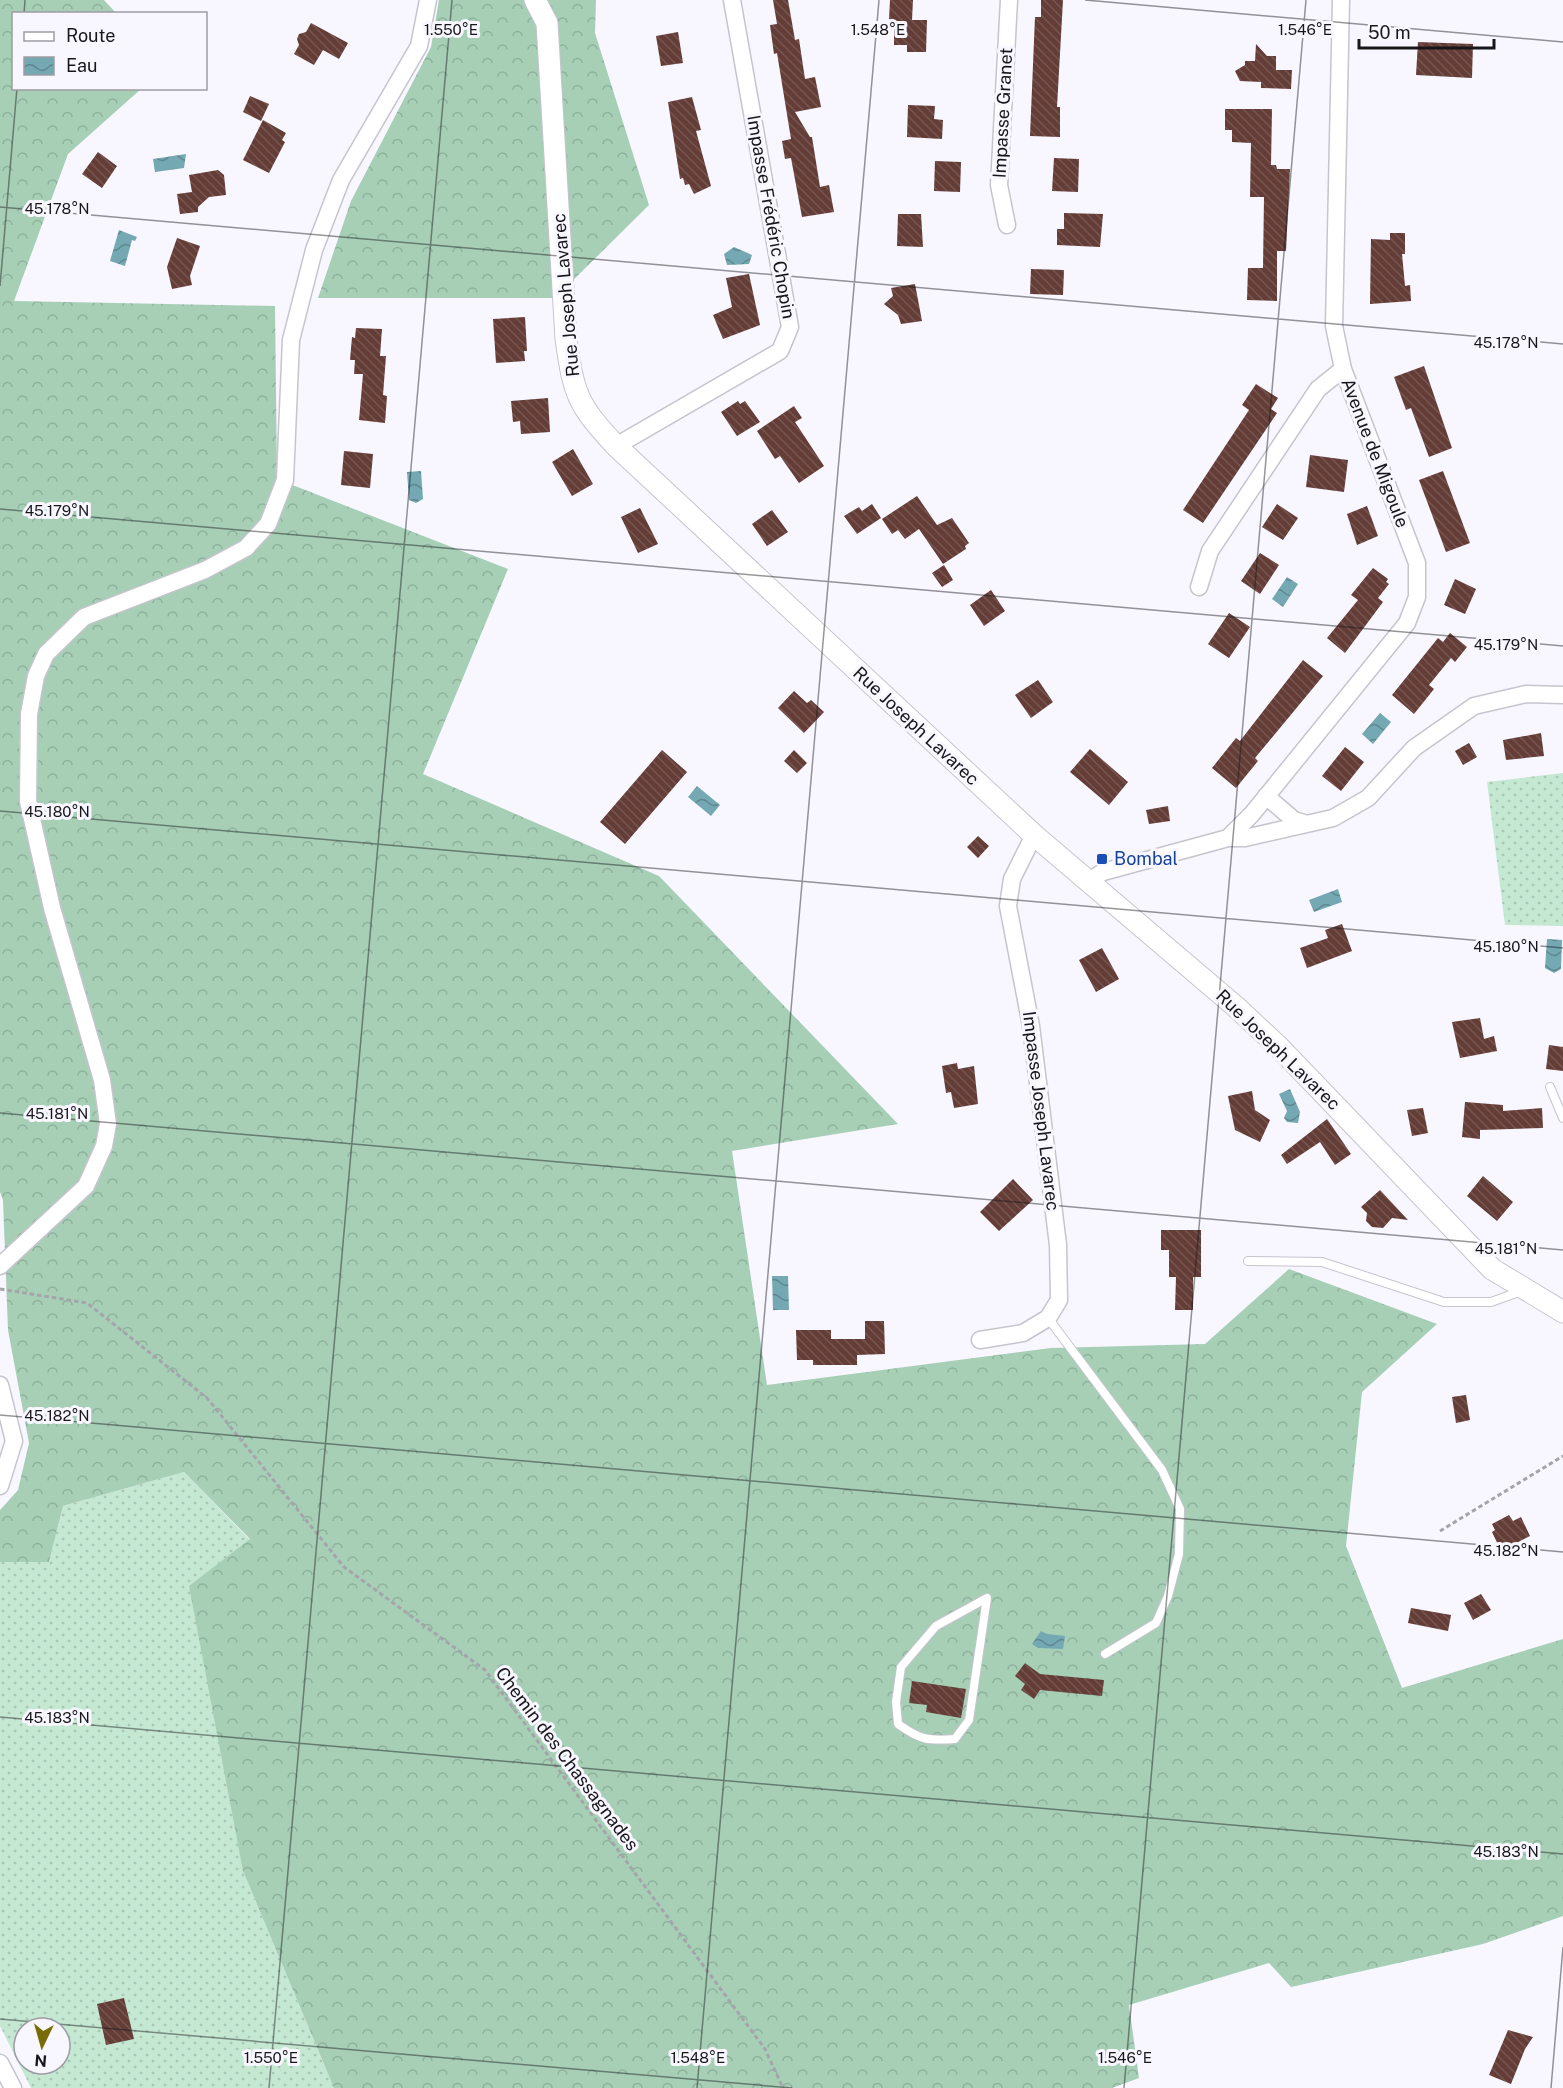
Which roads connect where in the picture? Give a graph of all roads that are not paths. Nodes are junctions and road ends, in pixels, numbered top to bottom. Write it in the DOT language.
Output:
graph roads {
  1 [pos="428,0"];
  2 [pos="535,0"];
  3 [pos="732,0"];
  4 [pos="1009,0"];
  5 [pos="1341,0"];
  6 [pos="1007,225"];
  7 [pos="1343,369"];
  8 [pos="616,446"];
  9 [pos="1198,587"];
  10 [pos="1563,695"];
  11 [pos="1266,796"];
  12 [pos="1307,824"];
  13 [pos="1034,835"];
  14 [pos="1228,838"];
  15 [pos="1087,882"];
  16 [pos="1550,1087"];
  17 [pos="1563,1118"];
  18 [pos="1248,1261"];
  19 [pos="0,1266"];
  20 [pos="1520,1286"];
  21 [pos="1563,1312"];
  22 [pos="1048,1318"];
  23 [pos="980,1340"];
  24 [pos="0,1385"];
  25 [pos="0,1486"];
  26 [pos="987,1598"];
  27 [pos="1105,1654"];
  28 [pos="0,2063"];
  29 [pos="13,2088"];
  1 -- 19 [label="street"];
  2 -- 8 [label="street, Rue Joseph Lavarec"];
  3 -- 8 [label="street, Impasse Frédéric Chopin"];
  4 -- 6 [label="street, Impasse Granet"];
  5 -- 7 [label="street, Avenue de Migoule"];
  7 -- 9 [label="street"];
  7 -- 11 [label="street, Avenue de Migoule"];
  8 -- 13 [label="street, Rue Joseph Lavarec"];
  10 -- 12 [label="street"];
  11 -- 12 [label="street"];
  11 -- 14 [label="street, Avenue de Migoule"];
  12 -- 14 [label="street"];
  13 -- 15 [label="street, Rue Joseph Lavarec"];
  13 -- 22 [label="street, Impasse Joseph Lavarec"];
  14 -- 15 [label="street"];
  15 -- 20 [label="street, Rue Joseph Lavarec"];
  16 -- 17 [label="lane"];
  18 -- 20 [label="lane"];
  20 -- 21 [label="street, Rue Joseph Lavarec"];
  22 -- 23 [label="street"];
  22 -- 27 [label="lane"];
  24 -- 25 [label="street"];
  26 -- 26 [label="lane"];
  28 -- 29 [label="street"];
}
